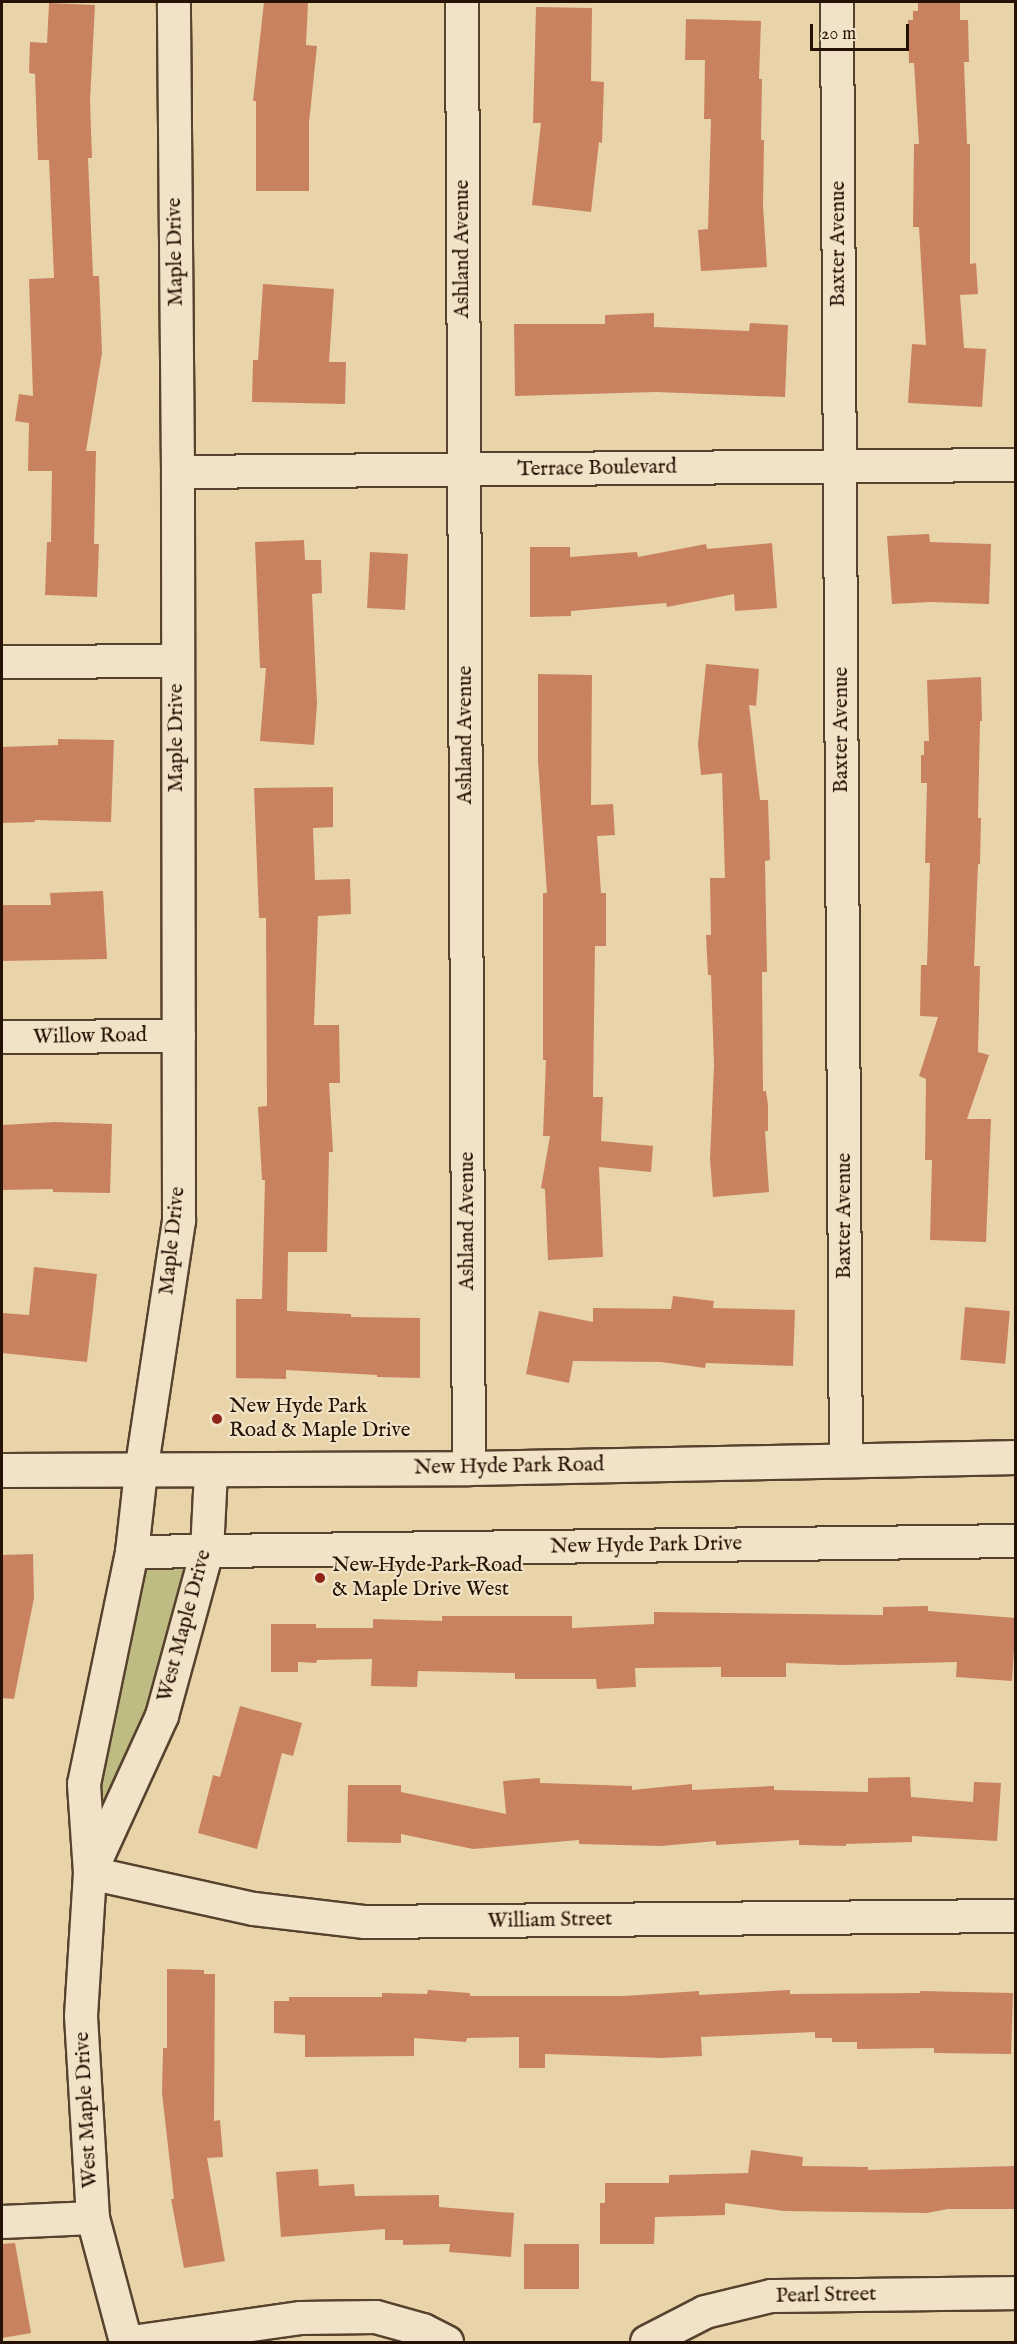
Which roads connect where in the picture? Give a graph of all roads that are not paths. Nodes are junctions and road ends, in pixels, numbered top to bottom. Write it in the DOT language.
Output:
graph roads {
  1 [pos="174,2"];
  2 [pos="462,2"];
  3 [pos="837,2"];
  4 [pos="1016,465"];
  5 [pos="840,466"];
  6 [pos="465,470"];
  7 [pos="178,472"];
  8 [pos="177,661"];
  9 [pos="2,662"];
  10 [pos="179,1036"];
  11 [pos="2,1037"];
  12 [pos="1016,1457"];
  13 [pos="846,1459"];
  14 [pos="469,1468"];
  15 [pos="2,1470"];
  16 [pos="211,1471"];
  17 [pos="141,1472"];
  18 [pos="1016,1541"];
  19 [pos="207,1551"];
  20 [pos="132,1552"];
  21 [pos="90,1873"];
  22 [pos="1016,1916"];
  23 [pos="93,2218"];
  24 [pos="2,2222"];
  25 [pos="1016,2293"];
  26 [pos="126,2343"];
  27 [pos="132,2343"];
  28 [pos="447,2343"];
  29 [pos="647,2343"];
  1 -- 7 [label="street, Maple Drive"];
  2 -- 6 [label="street, Ashland Avenue"];
  3 -- 5 [label="street, Baxter Avenue"];
  4 -- 5 [label="street, Terrace Boulevard"];
  5 -- 6 [label="street, Terrace Boulevard"];
  5 -- 13 [label="street, Baxter Avenue"];
  6 -- 7 [label="street, Terrace Boulevard"];
  6 -- 14 [label="street, Ashland Avenue"];
  7 -- 8 [label="street, Maple Drive"];
  8 -- 9 [label="street"];
  8 -- 10 [label="street, Maple Drive"];
  10 -- 11 [label="street, Willow Road"];
  10 -- 17 [label="street, Maple Drive"];
  12 -- 13 [label="main road, New Hyde Park Road"];
  13 -- 14 [label="main road, New Hyde Park Road"];
  14 -- 16 [label="main road, New Hyde Park Road"];
  15 -- 17 [label="main road, New Hyde Park Road"];
  16 -- 17 [label="main road, New Hyde Park Road"];
  16 -- 19 [label="street, West Maple Drive"];
  17 -- 20 [label="street, West Maple Drive"];
  18 -- 19 [label="street, New Hyde Park Drive"];
  19 -- 20 [label="street, New Hyde Park Drive"];
  19 -- 21 [label="street, West Maple Drive"];
  20 -- 21 [label="street, West Maple Drive"];
  21 -- 22 [label="street, William Street"];
  21 -- 23 [label="street, West Maple Drive"];
  23 -- 24 [label="street"];
  23 -- 26 [label="street, West Maple Drive"];
  25 -- 29 [label="street, Pearl Street"];
  27 -- 28 [label="street"];
}
